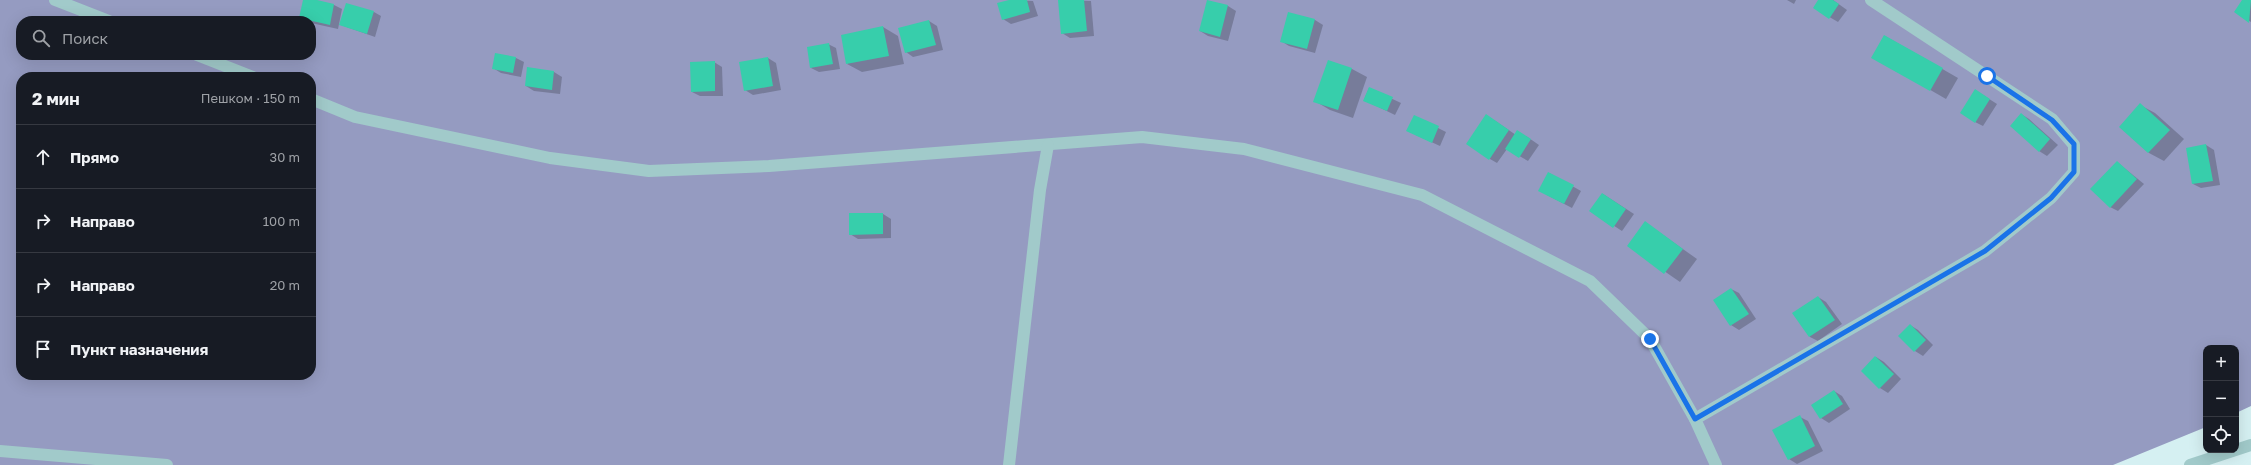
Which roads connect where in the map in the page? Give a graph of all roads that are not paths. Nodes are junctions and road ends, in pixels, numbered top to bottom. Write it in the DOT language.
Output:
graph roads {
  1 [pos="55,0"];
  2 [pos="1870,0"];
  3 [pos="96,16"];
  4 [pos="210,60"];
  5 [pos="240,72"];
  6 [pos="316,101"];
  7 [pos="1048,145"];
  8 [pos="1695,419"];
  9 [pos="2251,445"];
  10 [pos="0,451"];
  11 [pos="167,465"];
  12 [pos="1009,465"];
  13 [pos="1716,465"];
  14 [pos="2190,465"];
  1 -- 3 [label="lane"];
  2 -- 8 [label="lane"];
  4 -- 5 [label="lane"];
  6 -- 7 [label="lane"];
  7 -- 8 [label="lane"];
  7 -- 12 [label="lane"];
  8 -- 13 [label="lane"];
  9 -- 14 [label="lane"];
  10 -- 11 [label="lane"];
}
